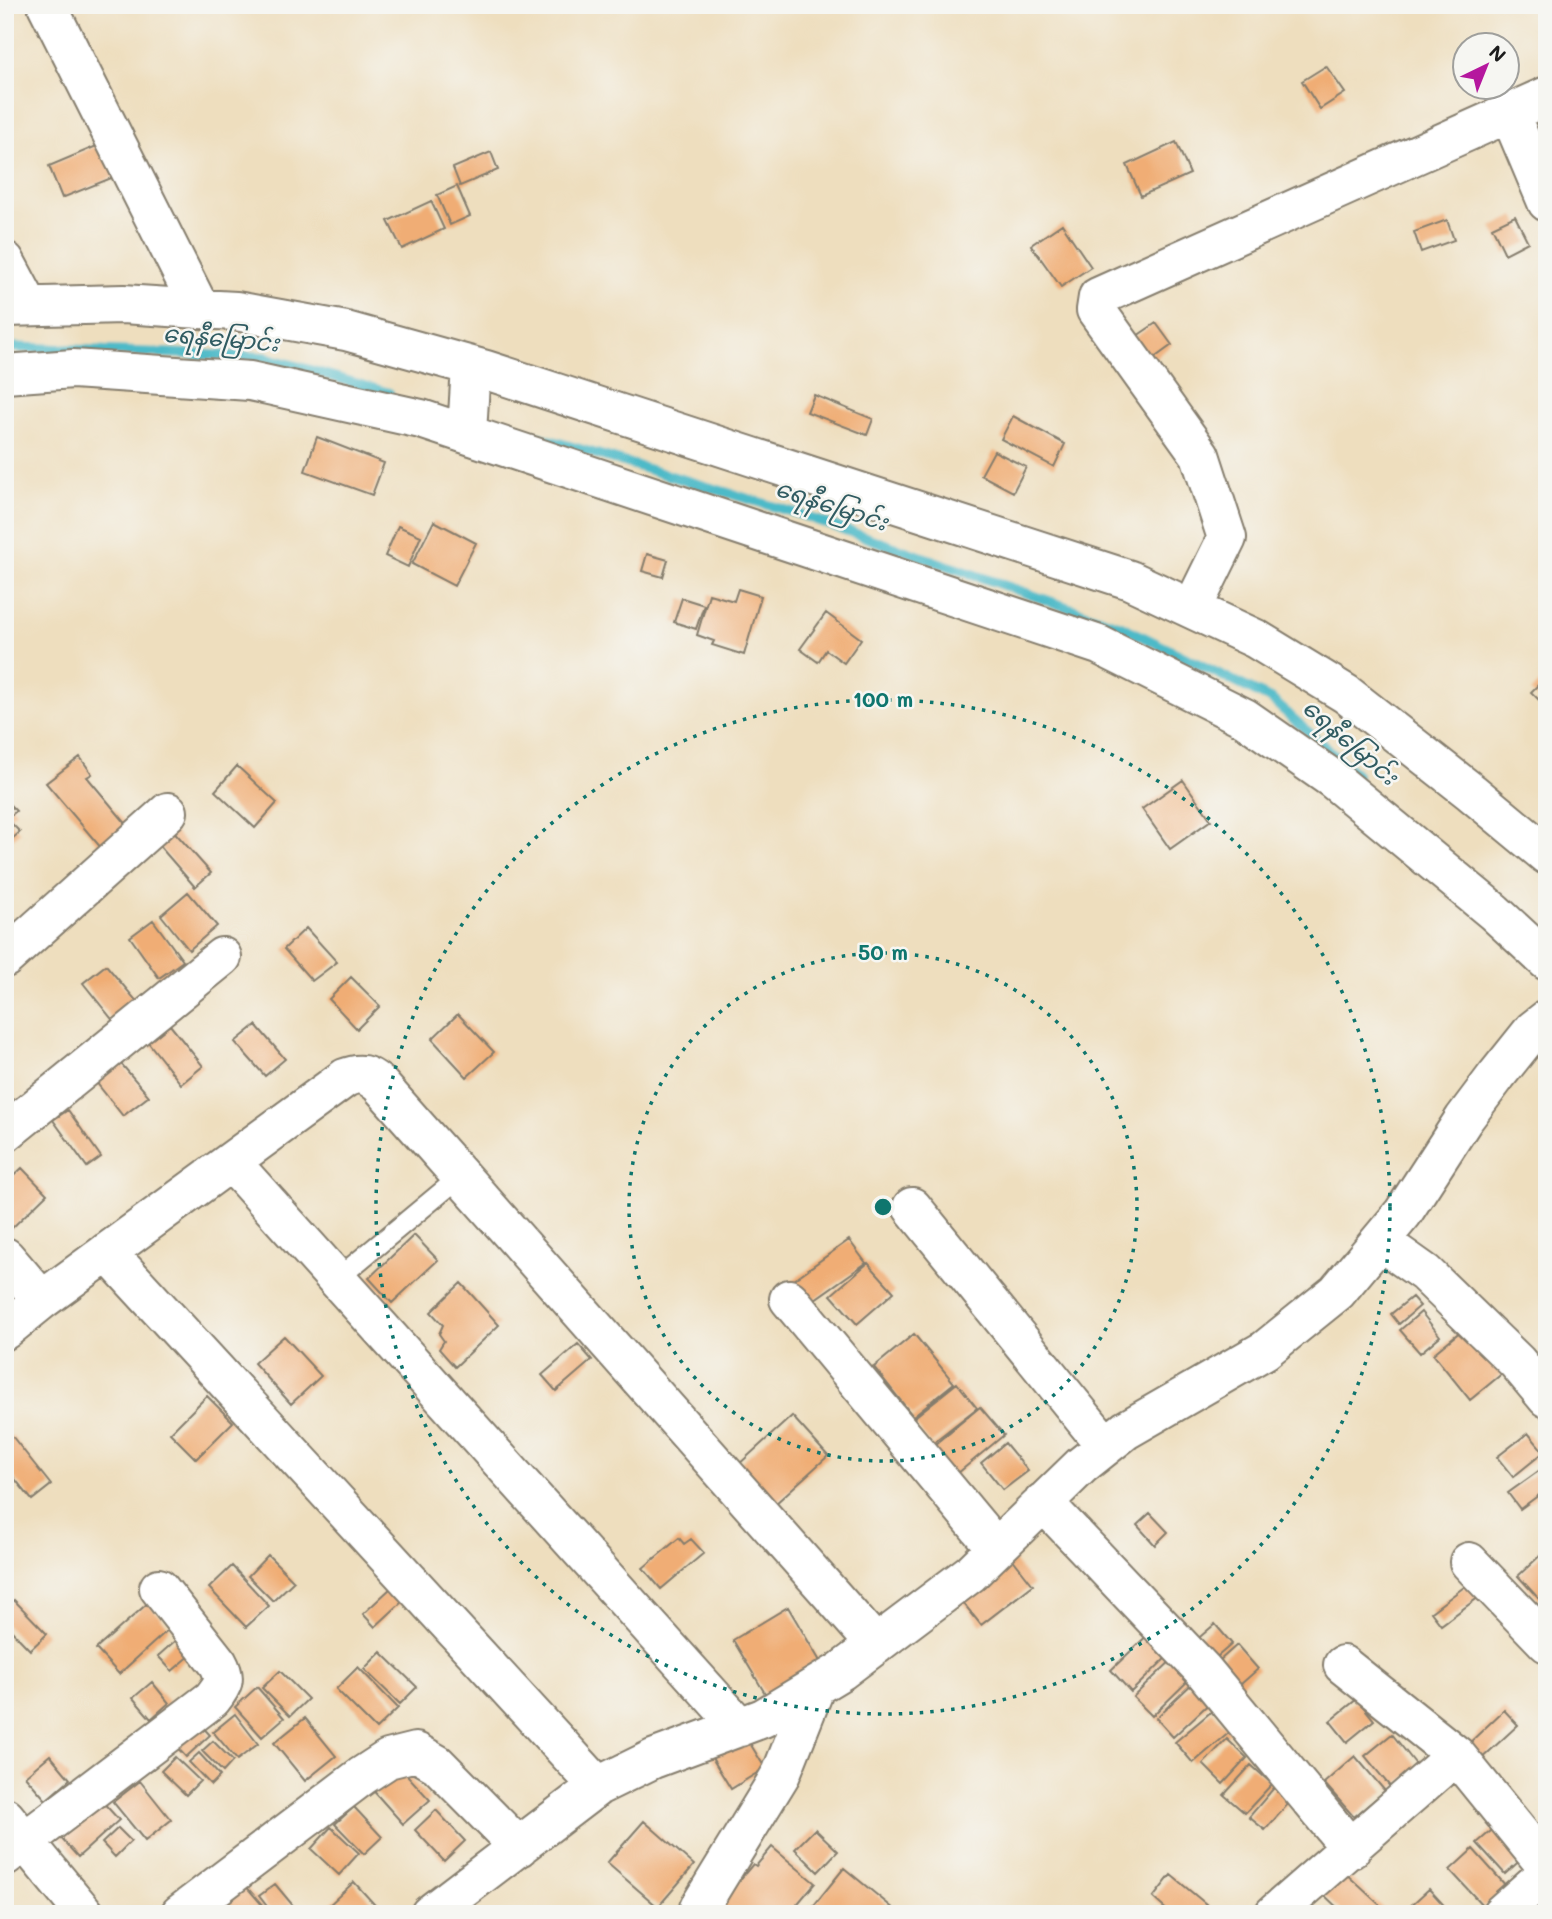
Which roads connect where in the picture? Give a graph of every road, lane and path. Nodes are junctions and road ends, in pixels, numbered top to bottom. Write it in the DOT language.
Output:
graph roads {
  1 [pos="47,5"];
  2 [pos="1547,96"];
  3 [pos="1509,112"];
  4 [pos="1547,202"];
  5 [pos="5,261"];
  6 [pos="17,306"];
  7 [pos="200,309"];
  8 [pos="471,370"];
  9 [pos="5,374"];
  10 [pos="468,430"];
  11 [pos="1192,609"];
  12 [pos="168,812"];
  13 [pos="1547,855"];
  14 [pos="222,957"];
  15 [pos="5,958"];
  16 [pos="1547,961"];
  17 [pos="1547,1019"];
  18 [pos="5,1133"];
  19 [pos="231,1162"];
  20 [pos="461,1176"];
  21 [pos="912,1207"];
  22 [pos="1380,1241"];
  23 [pos="107,1252"];
  24 [pos="5,1258"];
  25 [pos="337,1279"];
  26 [pos="789,1299"];
  27 [pos="41,1300"];
  28 [pos="5,1330"];
  29 [pos="1547,1398"];
  30 [pos="1106,1446"];
  31 [pos="1043,1502"];
  32 [pos="996,1548"];
  33 [pos="1469,1562"];
  34 [pos="159,1588"];
  35 [pos="1547,1643"];
  36 [pos="876,1645"];
  37 [pos="1343,1665"];
  38 [pos="816,1686"];
  39 [pos="740,1727"];
  40 [pos="1456,1755"];
  41 [pos="598,1786"];
  42 [pos="12,1838"];
  43 [pos="519,1847"];
  44 [pos="1351,1849"];
  45 [pos="1547,1867"];
  46 [pos="1547,1874"];
  47 [pos="85,1914"];
  48 [pos="180,1914"];
  49 [pos="430,1914"];
  50 [pos="700,1914"];
  51 [pos="1274,1914"];
  52 [pos="1501,1914"];
  1 -- 7 [label="street"];
  2 -- 3 [label="street"];
  3 -- 4 [label="street"];
  3 -- 11 [label="street"];
  5 -- 6 [label="street"];
  6 -- 7 [label="street"];
  7 -- 8 [label="street"];
  8 -- 10 [label="street"];
  8 -- 11 [label="street"];
  9 -- 10 [label="street"];
  10 -- 16 [label="street"];
  11 -- 13 [label="street"];
  12 -- 15 [label="street"];
  14 -- 18 [label="street"];
  17 -- 22 [label="street"];
  19 -- 20 [label="street"];
  19 -- 23 [label="street"];
  19 -- 25 [label="street"];
  20 -- 25 [label="lane"];
  20 -- 36 [label="street"];
  21 -- 30 [label="street"];
  22 -- 29 [label="street"];
  22 -- 30 [label="street"];
  23 -- 27 [label="street"];
  23 -- 41 [label="street"];
  24 -- 27 [label="street"];
  25 -- 39 [label="street"];
  26 -- 32 [label="street"];
  27 -- 28 [label="street"];
  30 -- 31 [label="street"];
  31 -- 32 [label="street"];
  31 -- 44 [label="street"];
  32 -- 36 [label="street"];
  33 -- 35 [label="street"];
  34 -- 42 [label="street"];
  36 -- 38 [label="street"];
  37 -- 40 [label="street"];
  38 -- 39 [label="street"];
  38 -- 50 [label="street"];
  39 -- 41 [label="street"];
  40 -- 44 [label="street"];
  40 -- 45 [label="street"];
  41 -- 43 [label="street"];
  42 -- 47 [label="street"];
  43 -- 48 [label="street"];
  43 -- 49 [label="street"];
  44 -- 51 [label="street"];
  46 -- 52 [label="street"];
}
